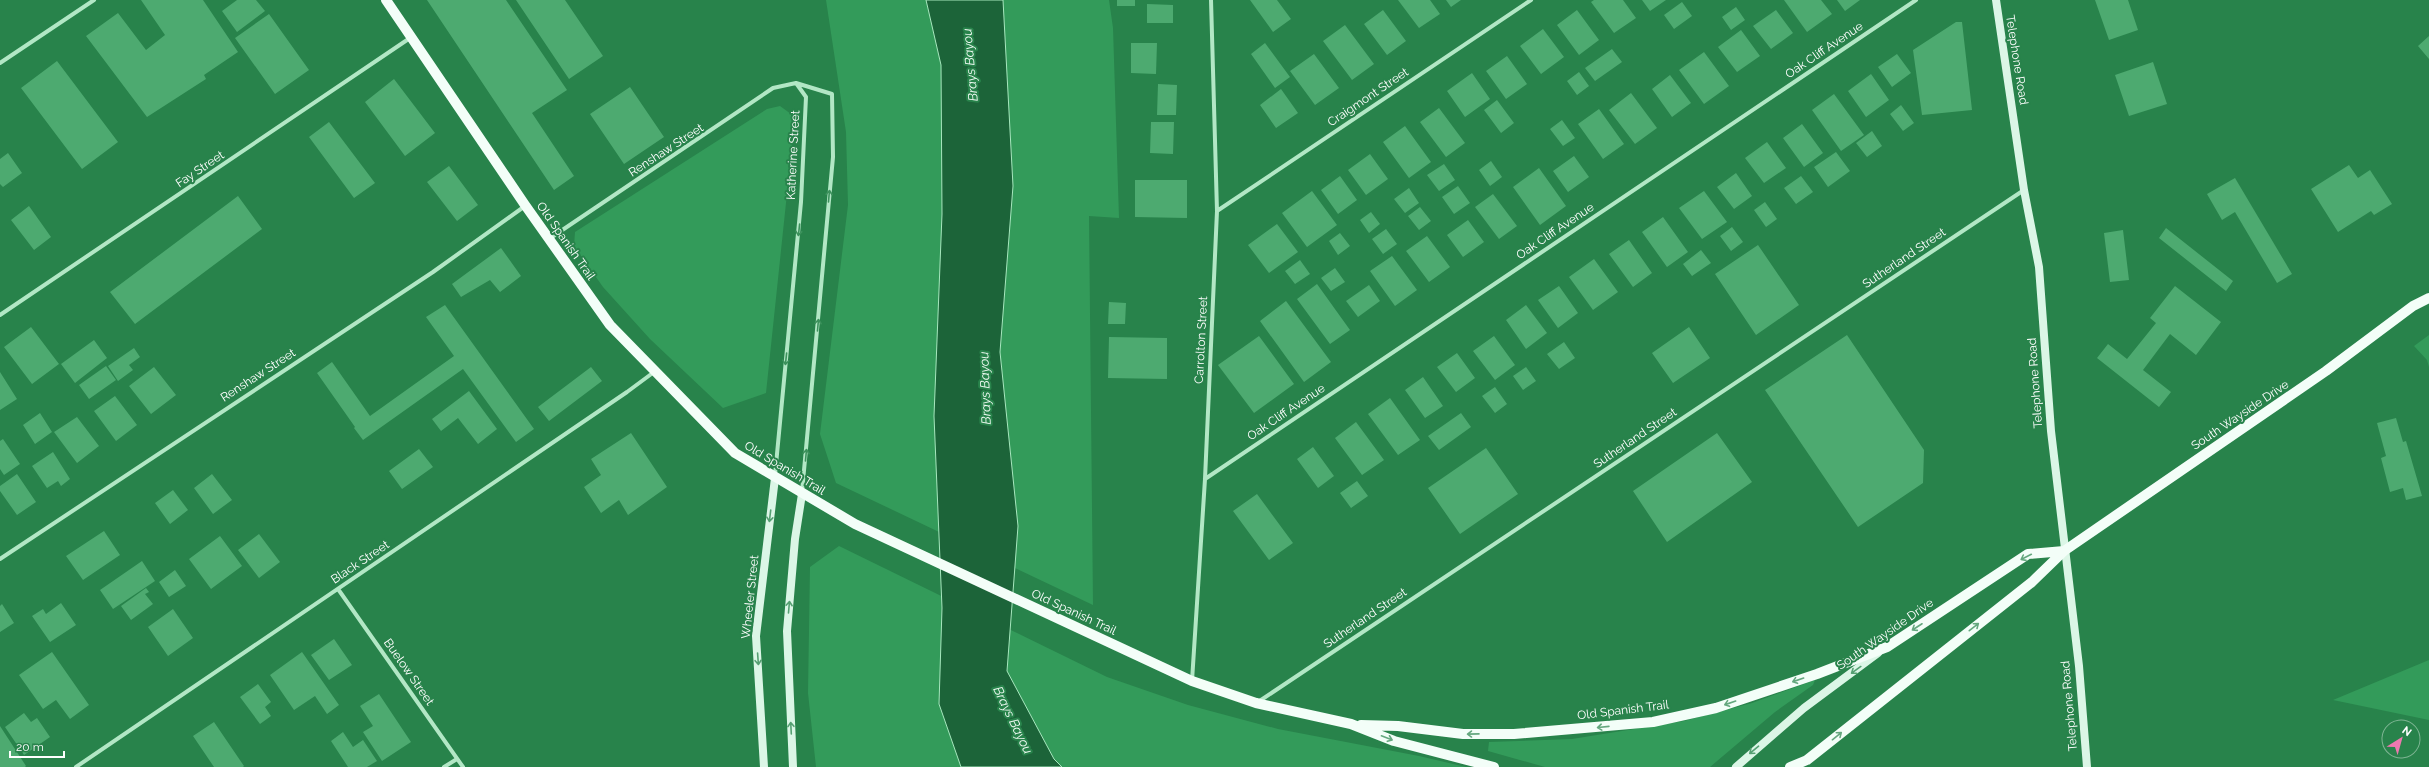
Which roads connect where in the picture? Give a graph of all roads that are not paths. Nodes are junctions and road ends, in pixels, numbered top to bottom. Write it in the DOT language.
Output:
graph roads {
  1 [pos="94,0"];
  2 [pos="386,0"];
  3 [pos="1211,0"];
  4 [pos="1531,0"];
  5 [pos="1916,0"];
  6 [pos="1996,0"];
  7 [pos="411,38"];
  8 [pos="0,63"];
  9 [pos="796,83"];
  10 [pos="2024,190"];
  11 [pos="526,206"];
  12 [pos="1217,211"];
  13 [pos="549,239"];
  14 [pos="2429,298"];
  15 [pos="0,315"];
  16 [pos="654,372"];
  17 [pos="775,478"];
  18 [pos="1205,479"];
  19 [pos="802,494"];
  20 [pos="2064,551"];
  21 [pos="0,559"];
  22 [pos="338,589"];
  23 [pos="1887,647"];
  24 [pos="1192,681"];
  25 [pos="1256,703"];
  26 [pos="1351,724"];
  27 [pos="457,759"];
  28 [pos="1803,764"];
  29 [pos="76,767"];
  30 [pos="444,767"];
  31 [pos="463,767"];
  32 [pos="764,767"];
  33 [pos="793,767"];
  34 [pos="1494,767"];
  35 [pos="1736,767"];
  36 [pos="1790,767"];
  37 [pos="2086,767"];
  1 -- 8 [label="street"];
  2 -- 7 [label="main road, Old Spanish Trail"];
  3 -- 12 [label="street, Carrolton Street"];
  4 -- 12 [label="street, Craigmont Street"];
  5 -- 18 [label="street, Oak Cliff Avenue"];
  6 -- 10 [label="main road, Telephone Road"];
  7 -- 11 [label="main road, Old Spanish Trail"];
  7 -- 15 [label="street, Fay Street"];
  9 -- 13 [label="street, Renshaw Street"];
  9 -- 17 [label="street, Katherine Street, one-way"];
  19 -- 9 [label="street, one-way"];
  10 -- 20 [label="main road, Telephone Road"];
  10 -- 25 [label="street, Sutherland Street"];
  11 -- 13 [label="main road, Old Spanish Trail"];
  11 -- 21 [label="street, Renshaw Street"];
  12 -- 18 [label="street, Carrolton Street"];
  13 -- 16 [label="main road, Old Spanish Trail"];
  14 -- 20 [label="main road, South Wayside Drive"];
  16 -- 17 [label="main road, Old Spanish Trail"];
  16 -- 22 [label="street, Black Street"];
  17 -- 19 [label="main road, Old Spanish Trail"];
  17 -- 32 [label="main road, Wheeler Street, one-way"];
  18 -- 24 [label="street, Carrolton Street"];
  19 -- 24 [label="main road, Old Spanish Trail"];
  33 -- 19 [label="main road, one-way"];
  20 -- 23 [label="main road, South Wayside Drive, one-way"];
  28 -- 20 [label="main road, South Wayside Drive, one-way"];
  20 -- 37 [label="main road, Telephone Road"];
  22 -- 27 [label="street, Buelow Street"];
  22 -- 29 [label="street, Black Street"];
  23 -- 26 [label="main road, Old Spanish Trail, one-way"];
  23 -- 35 [label="main road, South Wayside Drive, one-way"];
  24 -- 25 [label="main road, Old Spanish Trail"];
  25 -- 26 [label="main road, Old Spanish Trail"];
  26 -- 34 [label="main road, Old Spanish Trail, one-way"];
  27 -- 30 [label="street"];
  27 -- 31 [label="street, Buelow Street"];
  28 -- 36 [label="main road"];
}
